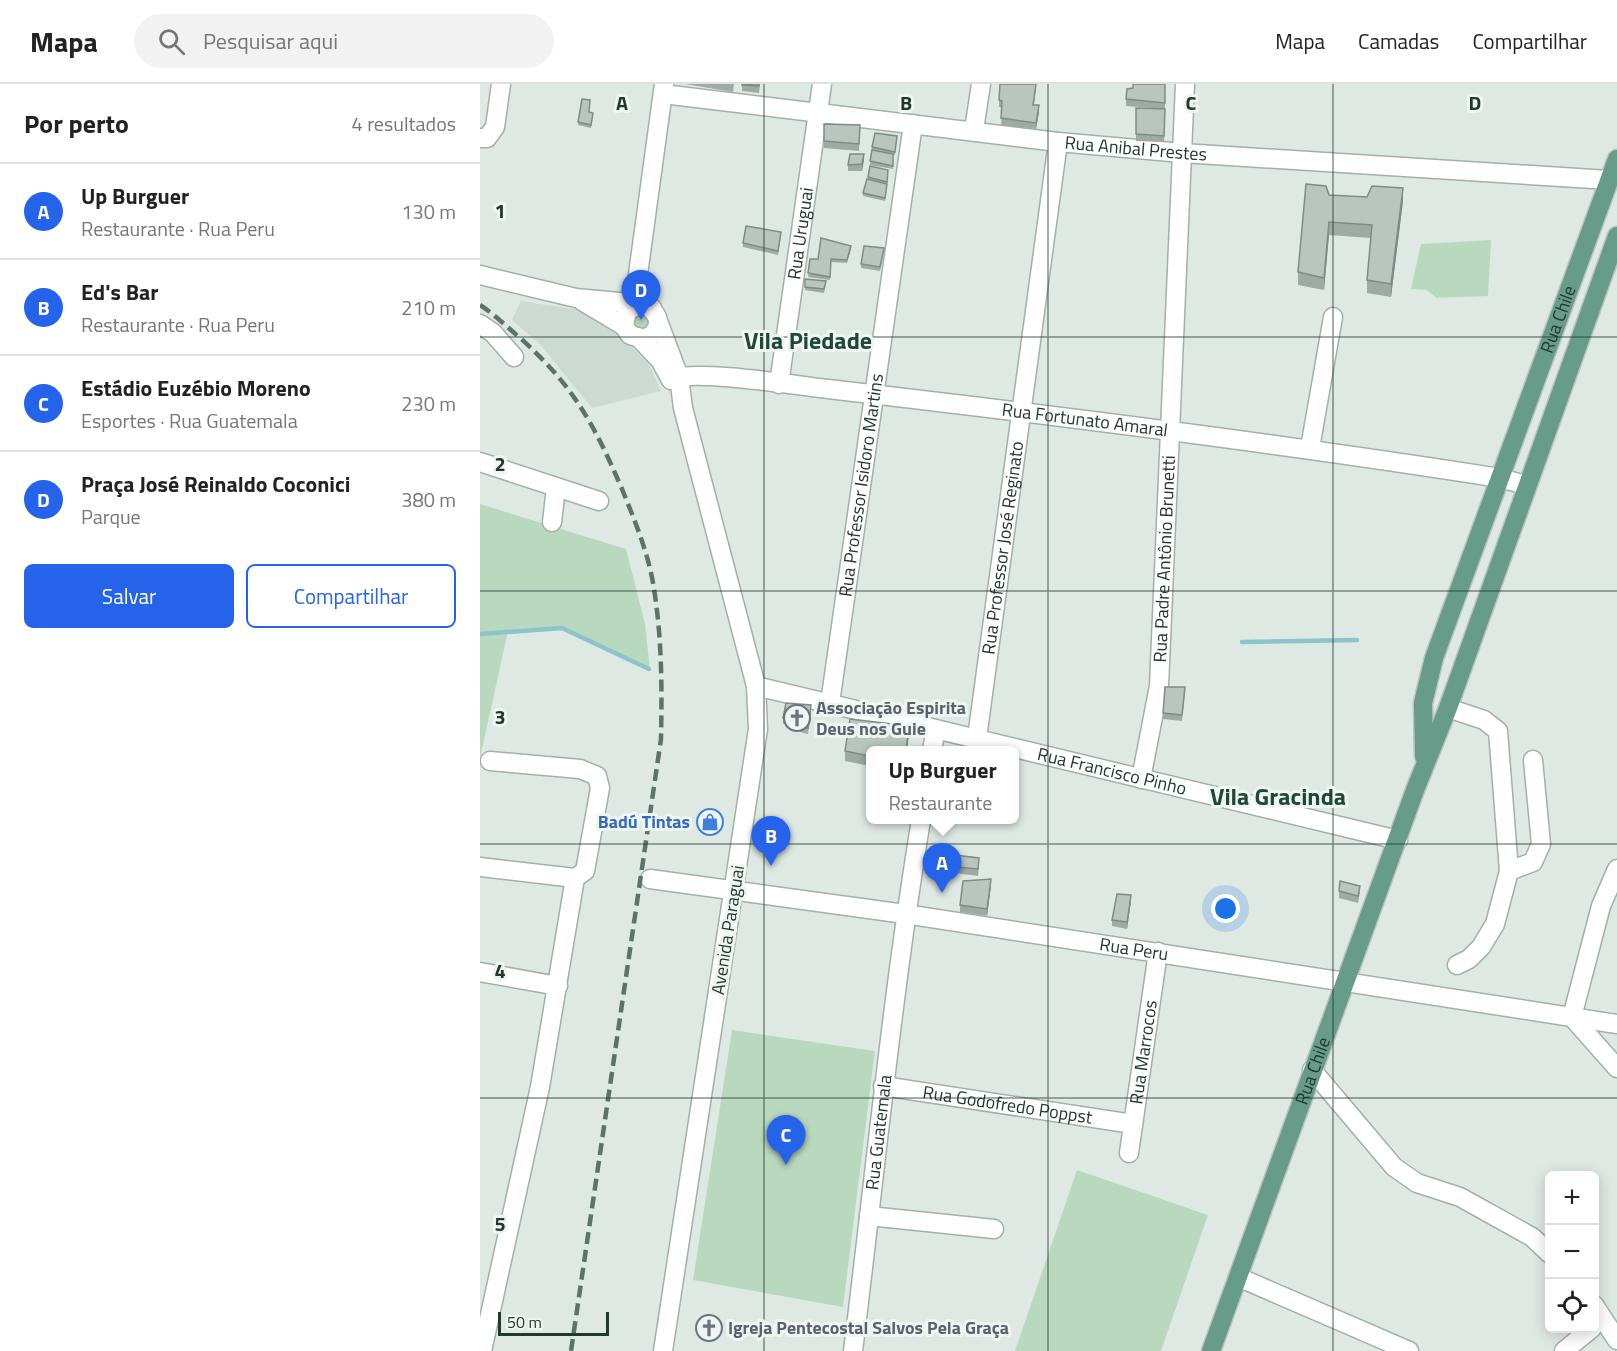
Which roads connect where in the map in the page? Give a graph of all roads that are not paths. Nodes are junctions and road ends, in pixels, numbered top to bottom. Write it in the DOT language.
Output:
graph roads {
  1 [pos="501,84"];
  2 [pos="822,84"];
  3 [pos="981,84"];
  4 [pos="1185,84"];
  5 [pos="663,89"];
  6 [pos="818,113"];
  7 [pos="913,124"];
  8 [pos="974,130"];
  9 [pos="484,138"];
  10 [pos="1058,142"];
  11 [pos="1182,153"];
  12 [pos="1617,159"];
  13 [pos="1609,180"];
  14 [pos="1617,236"];
  15 [pos="480,275"];
  16 [pos="576,297"];
  17 [pos="644,305"];
  18 [pos="1333,317"];
  19 [pos="658,321"];
  20 [pos="480,324"];
  21 [pos="624,326"];
  22 [pos="640,339"];
  23 [pos="514,357"];
  24 [pos="675,378"];
  25 [pos="779,384"];
  26 [pos="874,394"];
  27 [pos="1020,413"];
  28 [pos="1169,429"];
  29 [pos="1310,448"];
  30 [pos="480,462"];
  31 [pos="1500,478"];
  32 [pos="1526,485"];
  33 [pos="556,488"];
  34 [pos="599,501"];
  35 [pos="552,522"];
  36 [pos="756,686"];
  37 [pos="830,703"];
  38 [pos="1423,703"];
  39 [pos="1448,708"];
  40 [pos="936,729"];
  41 [pos="977,738"];
  42 [pos="933,746"];
  43 [pos="1009,746"];
  44 [pos="1019,748"];
  45 [pos="489,760"];
  46 [pos="1533,760"];
  47 [pos="1141,779"];
  48 [pos="1415,790"];
  49 [pos="920,824"];
  50 [pos="1398,840"];
  51 [pos="480,867"];
  52 [pos="1617,869"];
  53 [pos="1509,871"];
  54 [pos="575,878"];
  55 [pos="650,879"];
  56 [pos="734,892"];
  57 [pos="905,914"];
  58 [pos="1158,952"];
  59 [pos="1457,965"];
  60 [pos="480,972"];
  61 [pos="1346,981"];
  62 [pos="558,986"];
  63 [pos="1572,1017"];
  64 [pos="1617,1024"];
  65 [pos="1617,1068"];
  66 [pos="1312,1070"];
  67 [pos="883,1086"];
  68 [pos="1133,1124"];
  69 [pos="1129,1153"];
  70 [pos="869,1216"];
  71 [pos="994,1229"];
  72 [pos="1545,1249"];
  73 [pos="1238,1277"];
  74 [pos="485,1316"];
  75 [pos="1599,1323"];
  76 [pos="1583,1333"];
  77 [pos="1617,1340"];
  78 [pos="1376,1345"];
  79 [pos="482,1351"];
  80 [pos="663,1351"];
  81 [pos="853,1351"];
  82 [pos="1211,1351"];
  83 [pos="1409,1351"];
  84 [pos="1564,1351"];
  1 -- 9 [label="street"];
  2 -- 6 [label="street, Rua Uruguai"];
  3 -- 8 [label="street"];
  4 -- 11 [label="street, Rua Padre Antônio Brunetti"];
  5 -- 6 [label="street, Rua Anibal Prestes"];
  5 -- 17 [label="street"];
  6 -- 7 [label="street, Rua Anibal Prestes"];
  6 -- 25 [label="street, Rua Uruguai"];
  7 -- 8 [label="street, Rua Anibal Prestes"];
  7 -- 26 [label="street, Rua Professor Isidoro Martins"];
  8 -- 10 [label="street, Rua Anibal Prestes"];
  10 -- 11 [label="street, Rua Anibal Prestes"];
  10 -- 27 [label="street, Rua Professor José Reginato"];
  11 -- 13 [label="street, Rua Anibal Prestes"];
  11 -- 28 [label="street, Rua Padre Antônio Brunetti"];
  12 -- 13 [label="main road, Rua Chile"];
  13 -- 31 [label="main road, Rua Chile"];
  14 -- 32 [label="main road, Rua Chile"];
  15 -- 16 [label="street"];
  16 -- 17 [label="street"];
  16 -- 21 [label="street"];
  17 -- 19 [label="street"];
  17 -- 21 [label="street"];
  18 -- 29 [label="street"];
  19 -- 22 [label="street"];
  19 -- 24 [label="street, Avenida Paraguai"];
  20 -- 23 [label="street"];
  21 -- 22 [label="street"];
  22 -- 24 [label="street, Avenida Paraguai"];
  24 -- 25 [label="street, Rua Fortunato Amaral"];
  24 -- 36 [label="street, Avenida Paraguai"];
  25 -- 26 [label="street, Rua Fortunato Amaral"];
  26 -- 27 [label="street, Rua Fortunato Amaral"];
  26 -- 37 [label="street, Rua Professor Isidoro Martins"];
  27 -- 28 [label="street, Rua Fortunato Amaral"];
  27 -- 41 [label="street, Rua Professor José Reginato"];
  28 -- 29 [label="street, Rua Fortunato Amaral"];
  28 -- 47 [label="street, Rua Padre Antônio Brunetti"];
  29 -- 31 [label="street, Rua Fortunato Amaral"];
  30 -- 33 [label="street"];
  31 -- 32 [label="street"];
  31 -- 38 [label="main road, Rua Chile"];
  32 -- 39 [label="main road, Rua Chile"];
  33 -- 34 [label="street"];
  33 -- 35 [label="street"];
  36 -- 37 [label="street, Rua Francisco Pinho"];
  36 -- 56 [label="street, Avenida Paraguai"];
  37 -- 40 [label="street, Rua Francisco Pinho"];
  38 -- 39 [label="main road"];
  38 -- 48 [label="main road, Rua Chile"];
  39 -- 48 [label="main road, Rua Chile"];
  39 -- 53 [label="street"];
  40 -- 41 [label="street, Rua Francisco Pinho"];
  40 -- 42 [label="street"];
  41 -- 43 [label="street, Rua Francisco Pinho"];
  44 -- 47 [label="street, Rua Francisco Pinho"];
  45 -- 54 [label="street"];
  46 -- 53 [label="street"];
  47 -- 50 [label="street, Rua Francisco Pinho"];
  48 -- 50 [label="main road, Rua Chile"];
  49 -- 57 [label="street, Rua Guatemala"];
  50 -- 61 [label="main road, Rua Chile"];
  51 -- 54 [label="street"];
  52 -- 63 [label="street"];
  53 -- 59 [label="street"];
  54 -- 62 [label="street"];
  55 -- 56 [label="street, Rua Peru"];
  56 -- 57 [label="street, Rua Peru"];
  56 -- 80 [label="street, Avenida Paraguai"];
  57 -- 58 [label="street, Rua Peru"];
  57 -- 67 [label="street, Rua Guatemala"];
  58 -- 61 [label="street, Rua Peru"];
  58 -- 68 [label="street, Rua Marrocos"];
  60 -- 62 [label="street"];
  61 -- 63 [label="street, Rua Peru"];
  61 -- 66 [label="main road, Rua Chile"];
  62 -- 74 [label="street"];
  63 -- 64 [label="street, Rua Peru"];
  63 -- 65 [label="street"];
  66 -- 72 [label="street"];
  66 -- 73 [label="main road, Rua Chile"];
  67 -- 68 [label="street, Rua Godofredo Poppst"];
  67 -- 70 [label="street, Rua Guatemala"];
  68 -- 69 [label="street, Rua Marrocos"];
  70 -- 71 [label="street"];
  70 -- 81 [label="street, Rua Guatemala"];
  73 -- 78 [label="street"];
  73 -- 82 [label="main road, Rua Chile"];
  74 -- 79 [label="street"];
  75 -- 77 [label="street"];
  76 -- 84 [label="street"];
  78 -- 83 [label="street"];
}
